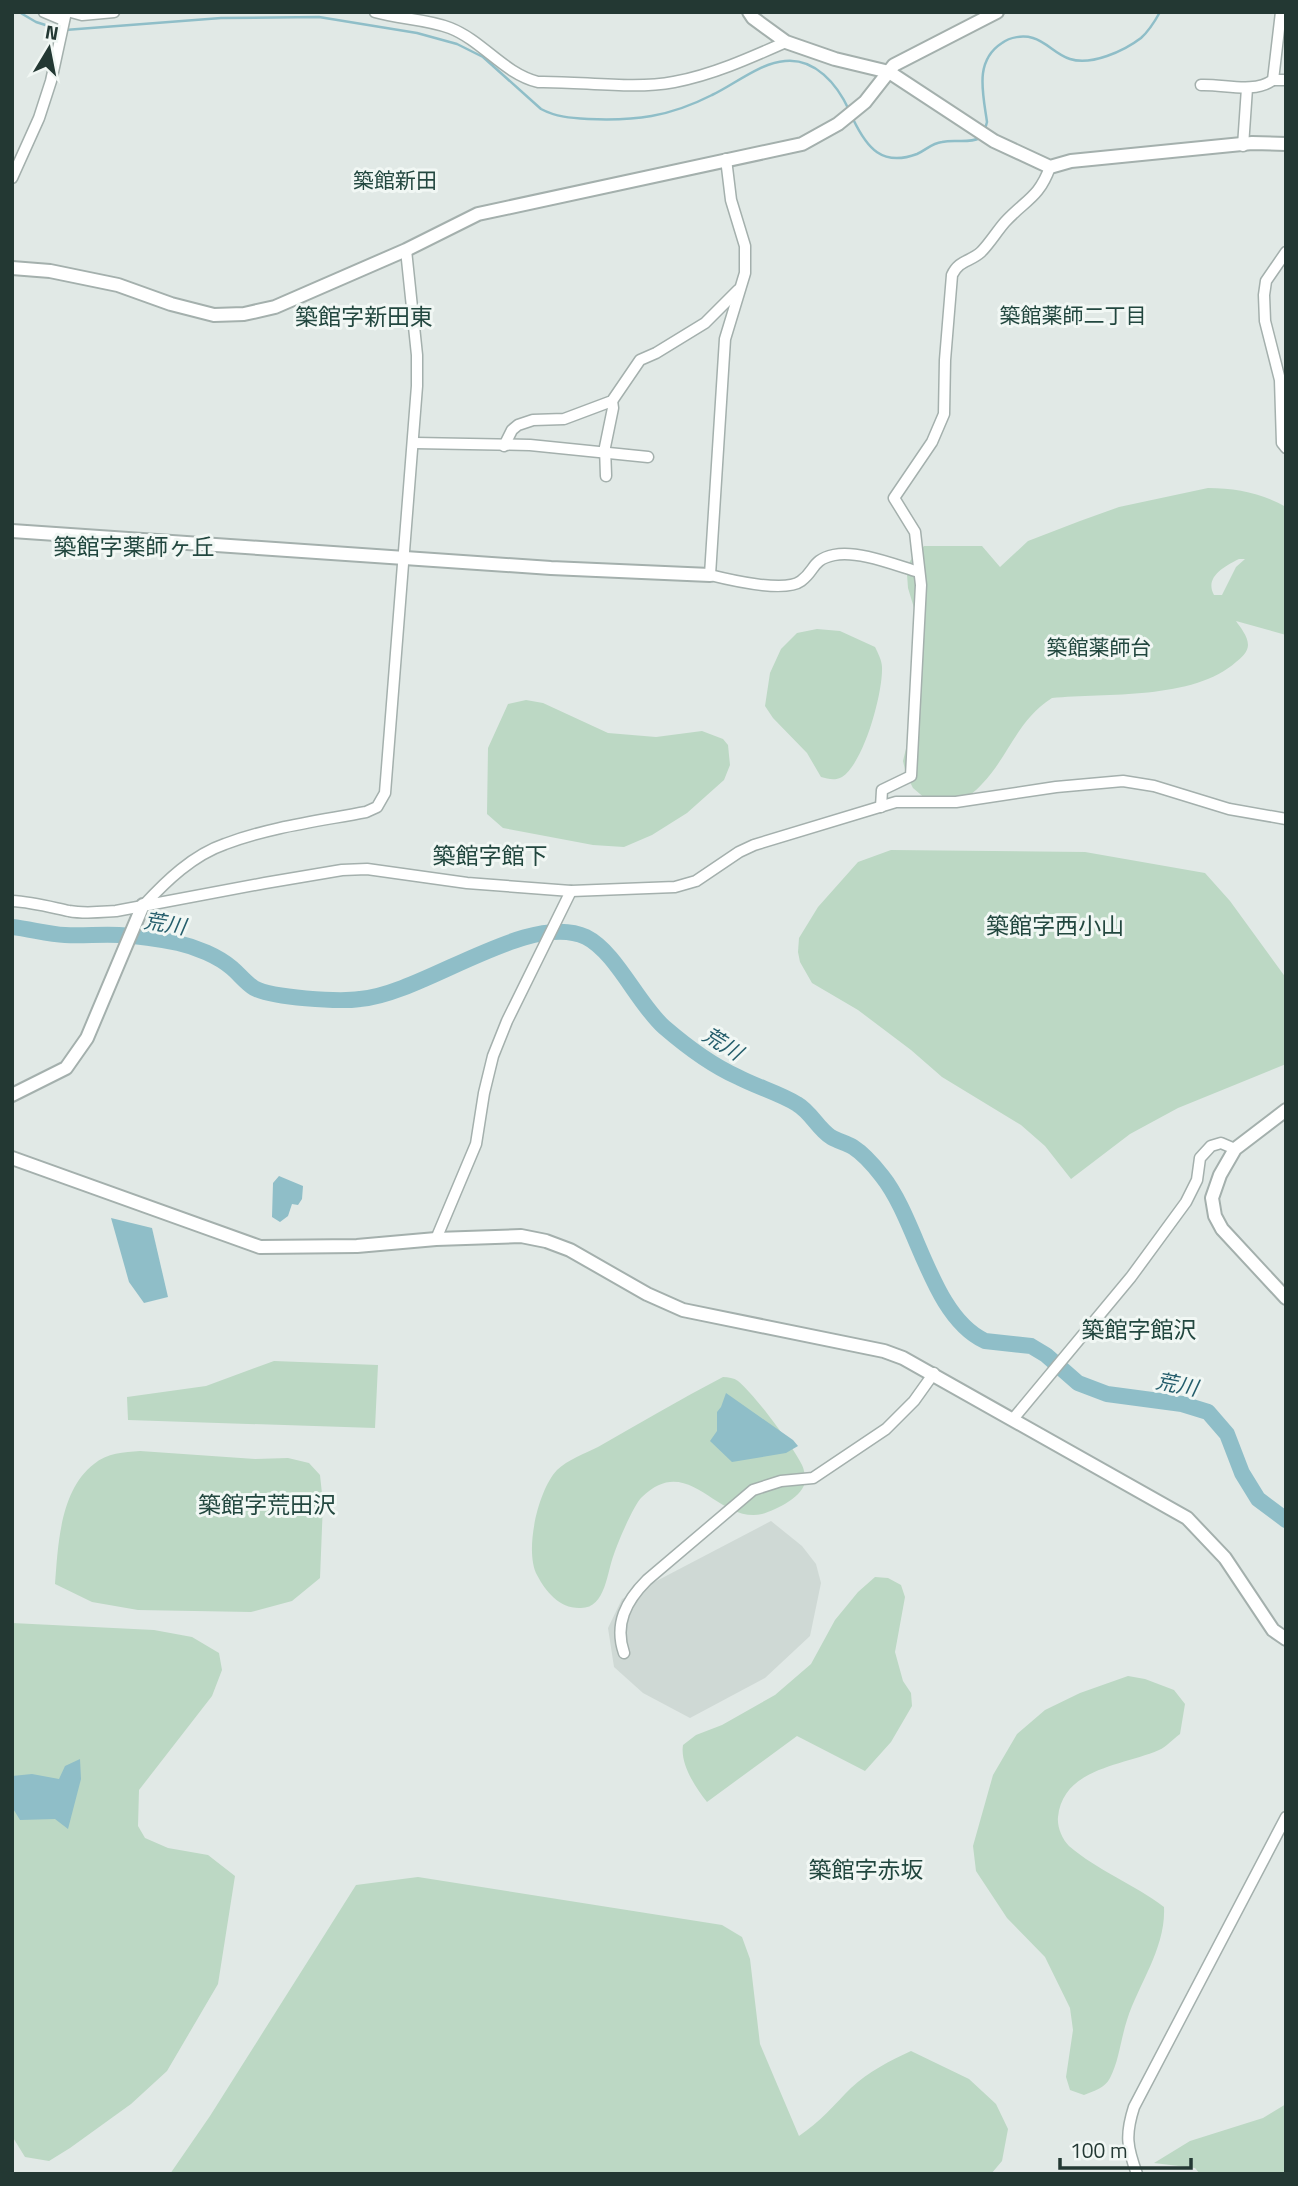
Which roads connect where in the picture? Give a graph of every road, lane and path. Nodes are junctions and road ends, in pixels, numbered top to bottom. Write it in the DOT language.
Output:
graph roads {
  1 [pos="44,12"];
  2 [pos="114,12"];
  3 [pos="375,12"];
  4 [pos="748,12"];
  5 [pos="997,12"];
  6 [pos="1280,12"];
  7 [pos="66,17"];
  8 [pos="786,42"];
  9 [pos="889,72"];
  10 [pos="1273,80"];
  11 [pos="1286,80"];
  12 [pos="1201,85"];
  13 [pos="1247,88"];
  14 [pos="1286,144"];
  15 [pos="1243,146"];
  16 [pos="726,159"];
  17 [pos="1050,167"];
  18 [pos="12,178"];
  19 [pos="406,250"];
  20 [pos="1286,252"];
  21 [pos="12,268"];
  22 [pos="739,290"];
  23 [pos="612,401"];
  24 [pos="415,443"];
  25 [pos="504,446"];
  26 [pos="1286,448"];
  27 [pos="606,453"];
  28 [pos="648,457"];
  29 [pos="606,476"];
  30 [pos="12,531"];
  31 [pos="406,558"];
  32 [pos="919,572"];
  33 [pos="710,575"];
  34 [pos="881,807"];
  35 [pos="1286,819"];
  36 [pos="571,891"];
  37 [pos="12,901"];
  38 [pos="144,905"];
  39 [pos="12,1095"];
  40 [pos="1286,1110"];
  41 [pos="1235,1149"];
  42 [pos="12,1158"];
  43 [pos="436,1239"];
  44 [pos="1286,1298"];
  45 [pos="934,1373"];
  46 [pos="1013,1419"];
  47 [pos="1286,1639"];
  48 [pos="624,1653"];
  49 [pos="1286,1817"];
  50 [pos="1138,2174"];
  1 -- 7 [label="street"];
  2 -- 7 [label="street"];
  3 -- 8 [label="street"];
  4 -- 8 [label="street"];
  5 -- 9 [label="street"];
  6 -- 10 [label="street"];
  7 -- 18 [label="street"];
  8 -- 9 [label="street"];
  9 -- 16 [label="street"];
  9 -- 17 [label="street"];
  10 -- 11 [label="street"];
  10 -- 13 [label="street"];
  12 -- 13 [label="street"];
  13 -- 15 [label="street"];
  14 -- 15 [label="street"];
  15 -- 17 [label="street"];
  16 -- 19 [label="street"];
  16 -- 22 [label="street"];
  17 -- 32 [label="street"];
  19 -- 21 [label="street"];
  19 -- 24 [label="street"];
  20 -- 26 [label="street"];
  22 -- 23 [label="street"];
  22 -- 33 [label="street"];
  23 -- 25 [label="street"];
  23 -- 27 [label="street"];
  24 -- 25 [label="street"];
  24 -- 31 [label="street"];
  25 -- 27 [label="street"];
  27 -- 28 [label="street"];
  27 -- 29 [label="street"];
  30 -- 31 [label="street"];
  31 -- 33 [label="street"];
  31 -- 38 [label="street"];
  32 -- 33 [label="street"];
  32 -- 34 [label="street"];
  34 -- 35 [label="street"];
  34 -- 36 [label="street"];
  36 -- 38 [label="street"];
  36 -- 43 [label="street"];
  37 -- 38 [label="street"];
  38 -- 39 [label="street"];
  40 -- 41 [label="street"];
  41 -- 44 [label="street"];
  41 -- 46 [label="street"];
  42 -- 43 [label="street"];
  43 -- 45 [label="street"];
  45 -- 46 [label="street"];
  45 -- 48 [label="street"];
  46 -- 47 [label="street"];
  49 -- 50 [label="street"];
}
